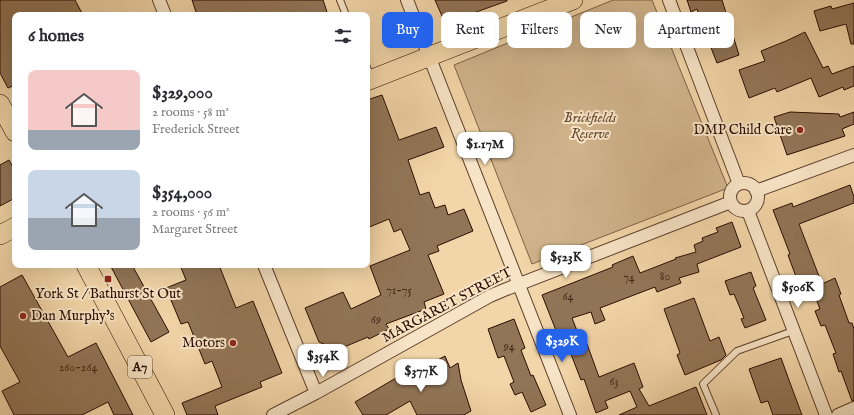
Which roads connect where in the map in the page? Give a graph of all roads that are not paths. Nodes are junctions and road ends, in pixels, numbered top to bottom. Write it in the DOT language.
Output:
graph roads {
  1 [pos="159,0"];
  2 [pos="340,0"];
  3 [pos="407,0"];
  4 [pos="573,0"];
  5 [pos="669,0"];
  6 [pos="164,12"];
  7 [pos="345,12"];
  8 [pos="430,57"];
  9 [pos="370,76"];
  10 [pos="0,104"];
  11 [pos="12,126"];
  12 [pos="854,155"];
  13 [pos="739,184"];
  14 [pos="756,191"];
  15 [pos="730,202"];
  16 [pos="748,211"];
  17 [pos="12,228"];
  18 [pos="0,234"];
  19 [pos="88,268"];
  20 [pos="265,268"];
  21 [pos="518,284"];
  22 [pos="793,330"];
  23 [pos="316,393"];
  24 [pos="854,408"];
  25 [pos="164,415"];
  26 [pos="273,415"];
  27 [pos="570,415"];
  28 [pos="716,415"];
  29 [pos="826,415"];
  30 [pos="838,415"];
  1 -- 6 [label="street"];
  2 -- 7 [label="lane"];
  3 -- 8 [label="street"];
  4 -- 8 [label="highway"];
  5 -- 13 [label="street"];
  8 -- 9 [label="highway"];
  8 -- 21 [label="street"];
  10 -- 11 [label="highway"];
  12 -- 14 [label="street"];
  13 -- 14 [label="street"];
  13 -- 15 [label="street"];
  14 -- 16 [label="street"];
  15 -- 16 [label="street"];
  15 -- 21 [label="street, MARGARET STREET"];
  16 -- 22 [label="street"];
  17 -- 18 [label="highway"];
  19 -- 25 [label="highway, A7"];
  20 -- 23 [label="street"];
  21 -- 23 [label="street, MARGARET STREET"];
  21 -- 27 [label="street"];
  22 -- 28 [label="lane"];
  22 -- 29 [label="street"];
  23 -- 26 [label="street, MARGARET STREET"];
  24 -- 30 [label="street"];
}
